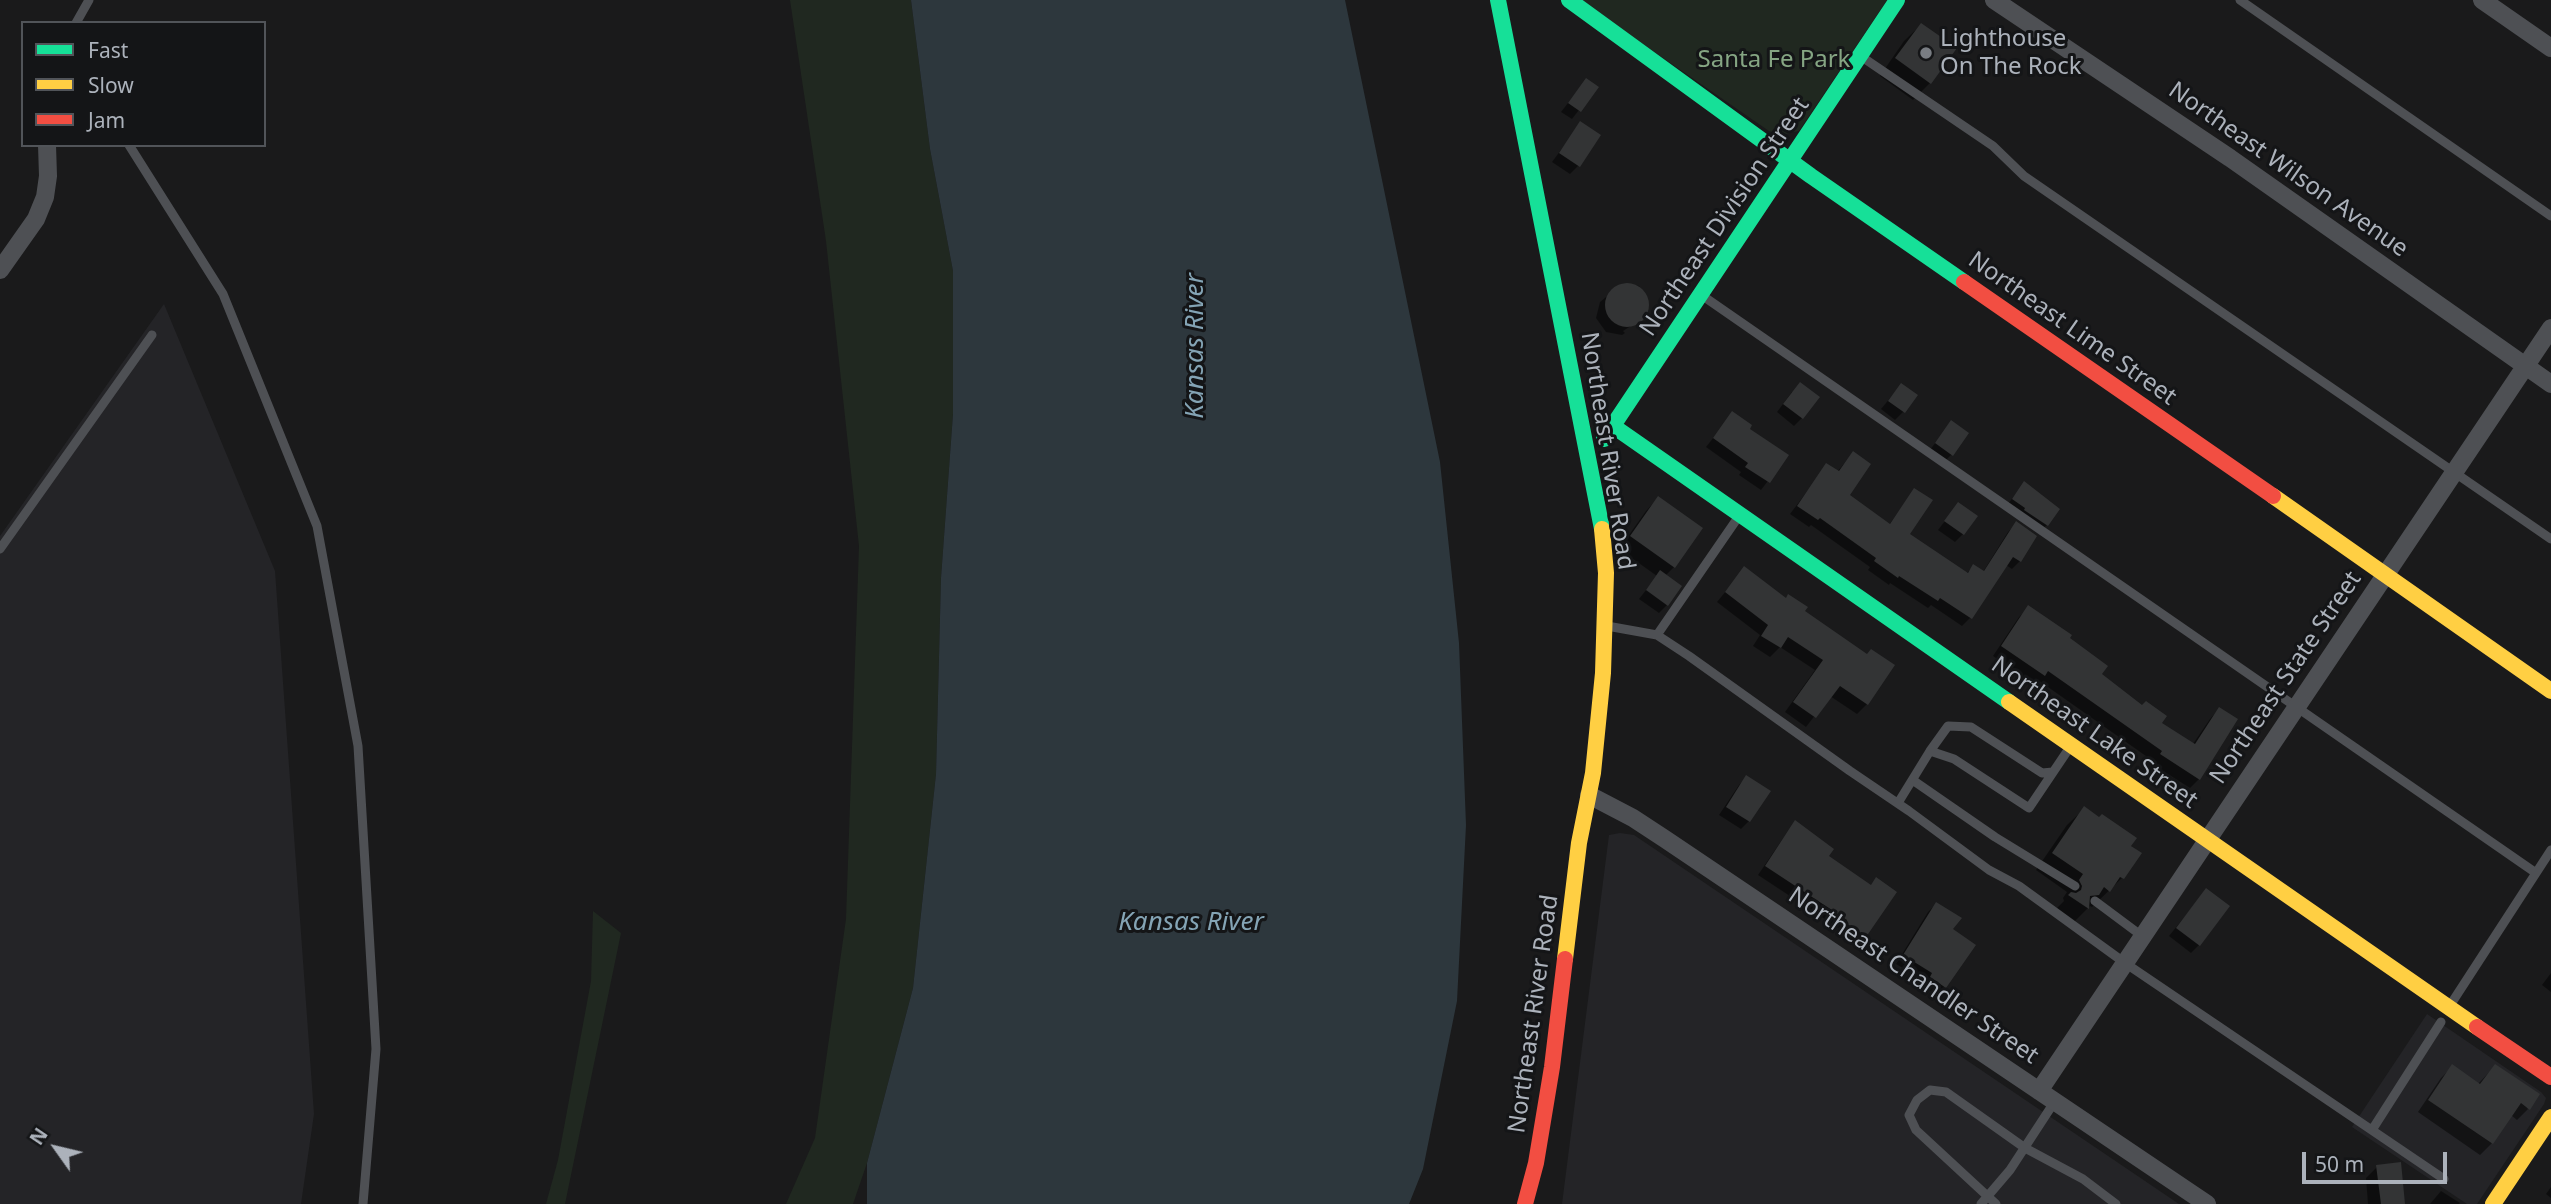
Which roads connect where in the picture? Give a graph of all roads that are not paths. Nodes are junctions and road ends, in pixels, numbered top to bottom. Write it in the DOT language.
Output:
graph roads {
  1 [pos="89,0"];
  2 [pos="1498,0"];
  3 [pos="1569,0"];
  4 [pos="1897,0"];
  5 [pos="1994,0"];
  6 [pos="2240,0"];
  7 [pos="2482,0"];
  8 [pos="77,21"];
  9 [pos="2551,48"];
  10 [pos="1860,55"];
  11 [pos="47,147"];
  12 [pos="130,147"];
  13 [pos="1790,160"];
  14 [pos="2551,216"];
  15 [pos="0,270"];
  16 [pos="1700,294"];
  17 [pos="2551,328"];
  18 [pos="152,335"];
  19 [pos="2525,366"];
  20 [pos="2551,384"];
  21 [pos="1613,426"];
  22 [pos="1590,459"];
  23 [pos="2455,472"];
  24 [pos="1740,515"];
  25 [pos="2551,539"];
  26 [pos="0,549"];
  27 [pos="2385,575"];
  28 [pos="1605,626"];
  29 [pos="1657,635"];
  30 [pos="2551,691"];
  31 [pos="2296,708"];
  32 [pos="2071,745"];
  33 [pos="1930,751"];
  34 [pos="2053,772"];
  35 [pos="1913,781"];
  36 [pos="1588,795"];
  37 [pos="1898,803"];
  38 [pos="2208,839"];
  39 [pos="2551,850"];
  40 [pos="2536,873"];
  41 [pos="2075,886"];
  42 [pos="2095,901"];
  43 [pos="2143,936"];
  44 [pos="2125,963"];
  45 [pos="2445,1015"];
  46 [pos="2551,1077"];
  47 [pos="2039,1091"];
  48 [pos="2055,1101"];
  49 [pos="2551,1117"];
  50 [pos="2372,1130"];
  51 [pos="2025,1148"];
  52 [pos="2445,1179"];
  53 [pos="1989,1195"];
  54 [pos="363,1204"];
  55 [pos="1525,1204"];
  56 [pos="1981,1204"];
  57 [pos="1996,1204"];
  58 [pos="2116,1204"];
  59 [pos="2207,1204"];
  60 [pos="2493,1204"];
  1 -- 8 [label="lane"];
  2 -- 22 [label="street, Northeast River Road"];
  3 -- 13 [label="street, Northeast Lime Street"];
  4 -- 10 [label="street, Northeast Division Street"];
  5 -- 19 [label="street, Northeast Wilson Avenue"];
  6 -- 14 [label="lane"];
  7 -- 9 [label="street"];
  10 -- 13 [label="street, Northeast Division Street"];
  10 -- 23 [label="lane"];
  11 -- 15 [label="street"];
  12 -- 54 [label="lane"];
  13 -- 16 [label="street, Northeast Division Street"];
  13 -- 27 [label="street, Northeast Lime Street"];
  16 -- 21 [label="street, Northeast Division Street"];
  16 -- 31 [label="lane"];
  17 -- 19 [label="street, Northeast State Street"];
  18 -- 26 [label="lane"];
  19 -- 20 [label="street, Northeast Wilson Avenue"];
  19 -- 23 [label="street, Northeast State Street"];
  21 -- 22 [label="street, Northeast Division Street"];
  21 -- 24 [label="street, Northeast Lake Street"];
  22 -- 28 [label="street, Northeast River Road"];
  23 -- 25 [label="lane"];
  23 -- 27 [label="street, Northeast State Street"];
  24 -- 29 [label="lane"];
  24 -- 32 [label="street, Northeast Lake Street"];
  27 -- 30 [label="street, Northeast Lime Street"];
  27 -- 31 [label="street, Northeast State Street"];
  28 -- 29 [label="lane"];
  28 -- 36 [label="street, Northeast River Road"];
  29 -- 37 [label="lane"];
  31 -- 38 [label="street, Northeast State Street"];
  31 -- 40 [label="lane"];
  32 -- 34 [label="lane"];
  32 -- 38 [label="street, Northeast Lake Street"];
  33 -- 34 [label="lane"];
  33 -- 34 [label="lane"];
  33 -- 35 [label="lane"];
  35 -- 37 [label="lane"];
  35 -- 41 [label="lane"];
  36 -- 47 [label="street, Northeast Chandler Street"];
  36 -- 55 [label="street, Northeast River Road"];
  37 -- 44 [label="lane"];
  38 -- 43 [label="street, Northeast State Street"];
  38 -- 45 [label="street, Northeast Lake Street"];
  39 -- 40 [label="lane"];
  40 -- 45 [label="lane"];
  42 -- 43 [label="lane"];
  43 -- 44 [label="street, Northeast State Street"];
  44 -- 47 [label="street, Northeast State Street"];
  44 -- 50 [label="lane"];
  45 -- 46 [label="street, Northeast Lake Street"];
  45 -- 50 [label="lane"];
  47 -- 48 [label="street, Northeast Chandler Street"];
  48 -- 51 [label="lane"];
  48 -- 59 [label="street, Northeast Chandler Street"];
  49 -- 60 [label="street"];
  50 -- 52 [label="lane"];
  51 -- 53 [label="lane"];
  51 -- 53 [label="lane"];
  51 -- 58 [label="lane"];
  53 -- 56 [label="lane"];
  53 -- 57 [label="lane"];
}
